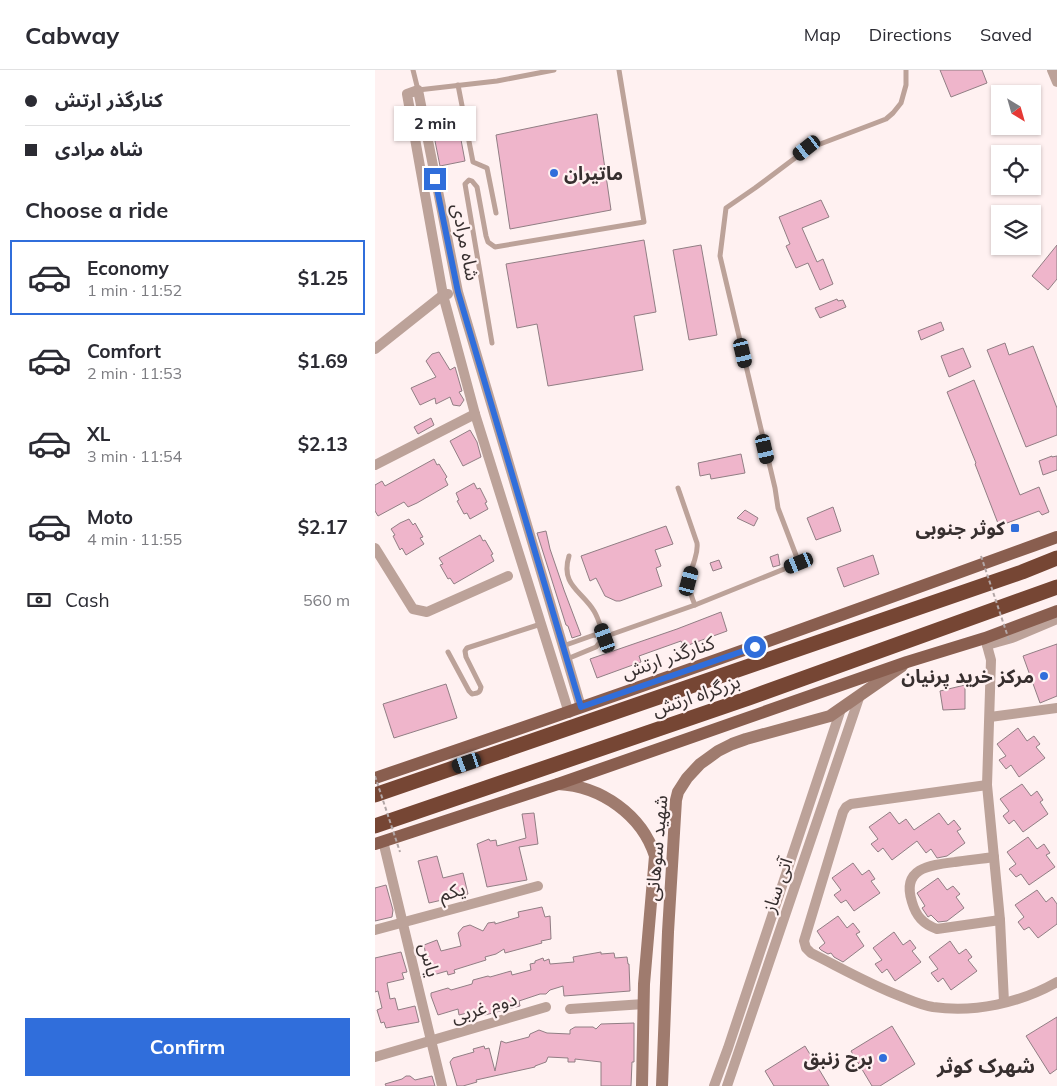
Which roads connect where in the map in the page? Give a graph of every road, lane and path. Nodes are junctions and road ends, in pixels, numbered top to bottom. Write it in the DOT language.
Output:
graph roads {
  1 [pos="413,70"];
  2 [pos="554,70"];
  3 [pos="619,70"];
  4 [pos="906,70"];
  5 [pos="1052,70"];
  6 [pos="1057,82"];
  7 [pos="458,85"];
  8 [pos="417,90"];
  9 [pos="435,179"];
  10 [pos="423,183"];
  11 [pos="496,213"];
  12 [pos="445,228"];
  13 [pos="431,230"];
  14 [pos="458,292"];
  15 [pos="443,295"];
  16 [pos="492,343"];
  17 [pos="375,349"];
  18 [pos="475,414"];
  19 [pos="375,465"];
  20 [pos="679,488"];
  21 [pos="1057,537"];
  22 [pos="375,548"];
  23 [pos="569,556"];
  24 [pos="981,556"];
  25 [pos="1057,558"];
  26 [pos="507,576"];
  27 [pos="1057,587"];
  28 [pos="695,605"];
  29 [pos="1057,611"];
  30 [pos="1057,619"];
  31 [pos="541,624"];
  32 [pos="605,638"];
  33 [pos="986,642"];
  34 [pos="1010,643"];
  35 [pos="563,646"];
  36 [pos="448,652"];
  37 [pos="567,659"];
  38 [pos="907,662"];
  39 [pos="860,695"];
  40 [pos="631,706"];
  41 [pos="581,707"];
  42 [pos="1057,708"];
  43 [pos="841,709"];
  44 [pos="569,713"];
  45 [pos="990,717"];
  46 [pos="517,730"];
  47 [pos="834,730"];
  48 [pos="847,734"];
  49 [pos="375,777"];
  50 [pos="558,784"];
  51 [pos="987,785"];
  52 [pos="375,795"];
  53 [pos="375,826"];
  54 [pos="379,843"];
  55 [pos="399,852"];
  56 [pos="994,857"];
  57 [pos="538,886"];
  58 [pos="1000,920"];
  59 [pos="403,923"];
  60 [pos="648,929"];
  61 [pos="375,930"];
  62 [pos="668,932"];
  63 [pos="1057,982"];
  64 [pos="1004,1002"];
  65 [pos="644,1004"];
  66 [pos="546,1007"];
  67 [pos="570,1009"];
  68 [pos="431,1041"];
  69 [pos="729,1048"];
  70 [pos="739,1052"];
  71 [pos="375,1057"];
  72 [pos="442,1086"];
  73 [pos="642,1086"];
  74 [pos="662,1086"];
  75 [pos="714,1086"];
  76 [pos="727,1086"];
  1 -- 8 [label="lane"];
  2 -- 7 [label="lane"];
  3 -- 16 [label="lane"];
  4 -- 28 [label="lane"];
  5 -- 6 [label="street"];
  7 -- 8 [label="lane"];
  7 -- 11 [label="lane"];
  8 -- 9 [label="street, شاه مرادی"];
  8 -- 10 [label="street, شاه مرادی"];
  9 -- 10 [label="street"];
  9 -- 12 [label="street, شاه مرادی"];
  10 -- 13 [label="street, شاه مرادی"];
  12 -- 13 [label="street"];
  12 -- 14 [label="street, شاه مرادی"];
  13 -- 15 [label="street, شاه مرادی"];
  14 -- 15 [label="street"];
  14 -- 35 [label="street, شاه مرادی"];
  15 -- 17 [label="street"];
  15 -- 18 [label="street, شاه مرادی"];
  18 -- 19 [label="street"];
  18 -- 31 [label="street, شاه مرادی"];
  20 -- 28 [label="lane"];
  21 -- 41 [label="main road, کنارگذر ارتش"];
  22 -- 26 [label="street"];
  23 -- 32 [label="lane"];
  24 -- 34 [label="path, bridge"];
  25 -- 40 [label="highway, بزرگراه ارتش"];
  27 -- 53 [label="highway, بزرگراه ارتش"];
  28 -- 32 [label="lane"];
  29 -- 33 [label="main road"];
  30 -- 33 [label="street"];
  31 -- 36 [label="lane"];
  31 -- 44 [label="street, شاه مرادی"];
  32 -- 35 [label="lane"];
  32 -- 37 [label="lane"];
  33 -- 38 [label="main road"];
  33 -- 45 [label="street"];
  35 -- 37 [label="street, شاه مرادی"];
  37 -- 41 [label="street, شاه مرادی"];
  38 -- 39 [label="main road, شهید سوهانی"];
  38 -- 50 [label="main road"];
  39 -- 43 [label="main road, شهید سوهانی"];
  39 -- 48 [label="street, آتی ساز"];
  40 -- 46 [label="main road"];
  40 -- 52 [label="highway, بزرگراه ارتش"];
  41 -- 44 [label="main road, کنارگذر ارتش"];
  42 -- 45 [label="street"];
  43 -- 47 [label="street, آتی ساز"];
  43 -- 62 [label="main road, شهید سوهانی"];
  44 -- 46 [label="main road, کنارگذر ارتش"];
  45 -- 51 [label="street"];
  46 -- 49 [label="main road, کنارگذر ارتش"];
  47 -- 48 [label="street"];
  47 -- 69 [label="street, آتی ساز"];
  48 -- 70 [label="street, آتی ساز"];
  49 -- 55 [label="path, bridge"];
  50 -- 54 [label="main road"];
  50 -- 60 [label="main road, شهید سوهانی"];
  51 -- 56 [label="street"];
  51 -- 64 [label="street"];
  54 -- 59 [label="street, یاس"];
  56 -- 58 [label="street"];
  56 -- 58 [label="street"];
  57 -- 59 [label="street, یکم"];
  58 -- 64 [label="street"];
  59 -- 61 [label="street, یکم"];
  59 -- 68 [label="street, یاس"];
  60 -- 62 [label="main road"];
  60 -- 65 [label="main road, شهید سوهانی"];
  62 -- 74 [label="main road, شهید سوهانی"];
  63 -- 64 [label="street"];
  65 -- 67 [label="street"];
  65 -- 73 [label="main road, شهید سوهانی"];
  66 -- 68 [label="street, دوم غربی"];
  68 -- 71 [label="street, دوم غربی"];
  68 -- 72 [label="street, یاس"];
  69 -- 70 [label="street"];
  69 -- 75 [label="street, آتی ساز"];
  70 -- 76 [label="street, آتی ساز"];
}
